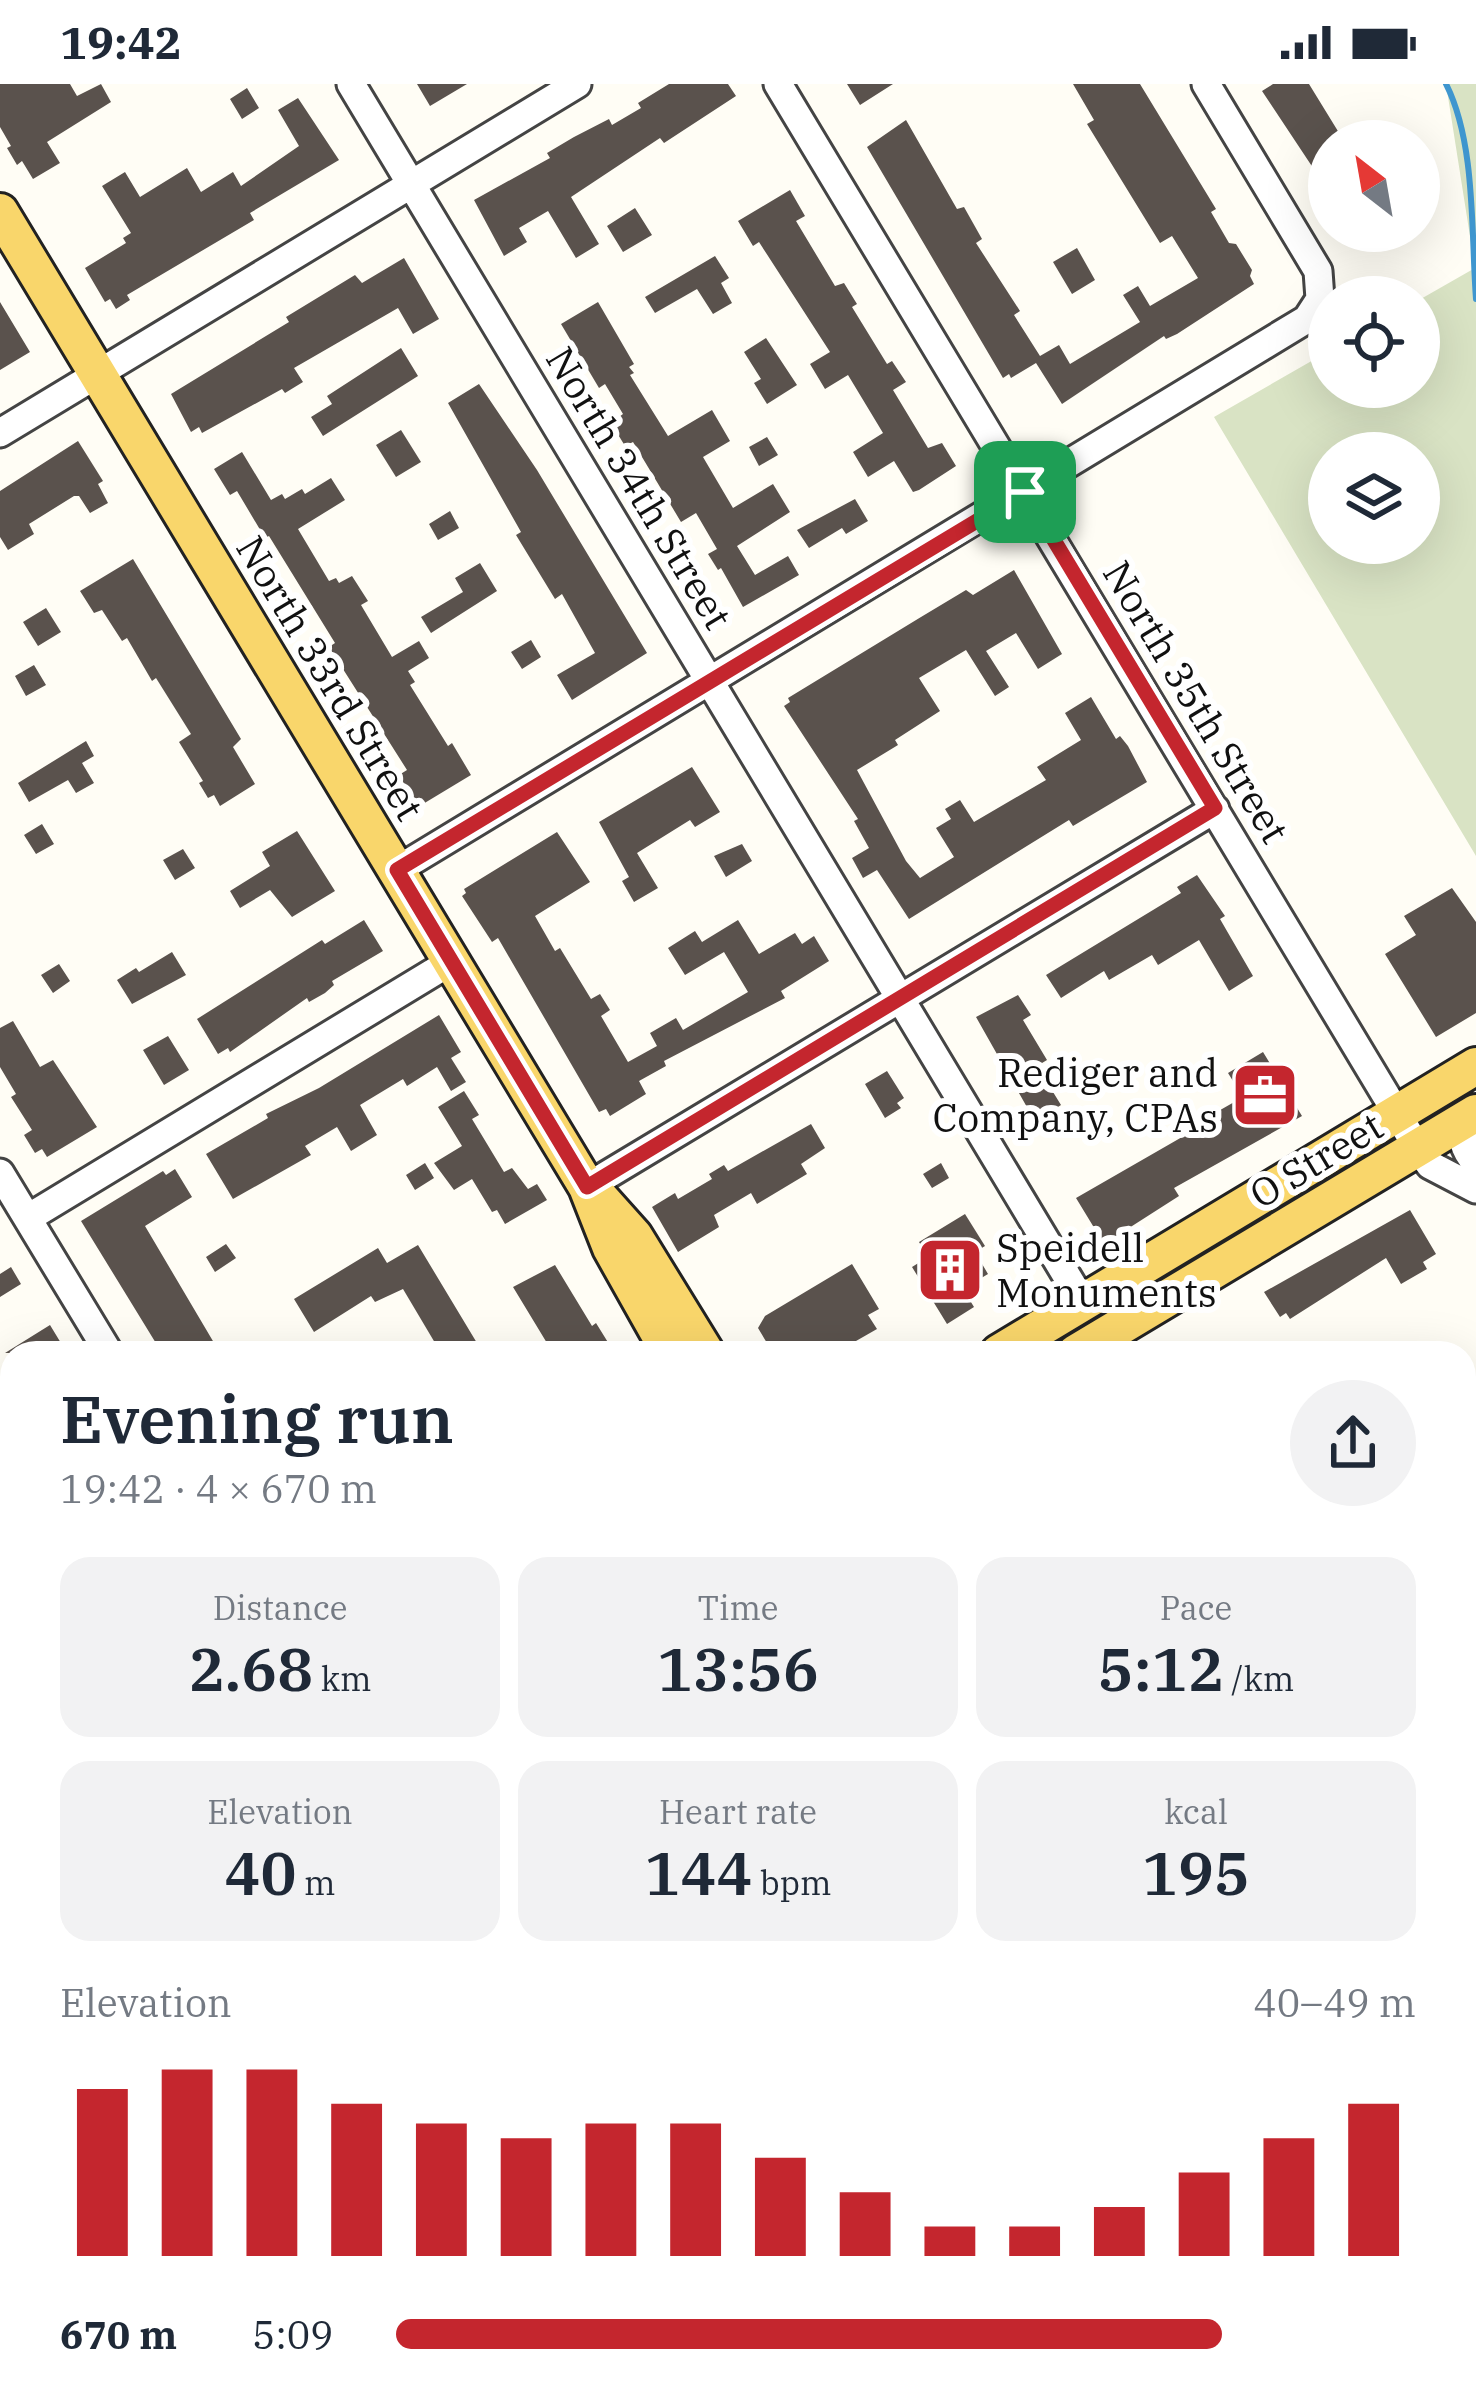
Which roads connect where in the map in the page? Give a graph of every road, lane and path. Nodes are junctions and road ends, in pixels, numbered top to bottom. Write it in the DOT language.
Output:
graph roads {
  1 [pos="351,84"];
  2 [pos="577,84"];
  3 [pos="778,84"];
  4 [pos="1206,84"];
  5 [pos="410,184"];
  6 [pos="0,212"];
  7 [pos="98,374"];
  8 [pos="0,433"];
  9 [pos="1025,492"];
  10 [pos="710,680"];
  11 [pos="1215,808"];
  12 [pos="397,870"];
  13 [pos="452,961"];
  14 [pos="901,998"];
  15 [pos="1476,1066"];
  16 [pos="1397,1114"];
  17 [pos="1472,1115"];
  18 [pos="1418,1148"];
  19 [pos="1476,1163"];
  20 [pos="0,1173"];
  21 [pos="587,1187"];
  22 [pos="1476,1190"];
  23 [pos="28,1218"];
  24 [pos="1083,1303"];
  25 [pos="102,1341"];
  26 [pos="663,1341"];
  27 [pos="699,1341"];
  28 [pos="1019,1341"];
  29 [pos="1096,1341"];
  1 -- 5 [label="street, North 34th Street"];
  2 -- 5 [label="street"];
  3 -- 9 [label="street, North 35th Street"];
  4 -- 9 [label="street"];
  5 -- 7 [label="street"];
  5 -- 10 [label="street, North 34th Street"];
  6 -- 7 [label="main road, North 33rd Street"];
  7 -- 8 [label="street"];
  7 -- 12 [label="main road, North 33rd Street"];
  9 -- 10 [label="street"];
  9 -- 11 [label="street, North 35th Street"];
  10 -- 12 [label="street"];
  10 -- 14 [label="street, North 34th Street"];
  11 -- 14 [label="street"];
  11 -- 16 [label="street, North 35th Street"];
  12 -- 13 [label="main road, North 33rd Street"];
  13 -- 21 [label="main road, North 33rd Street"];
  13 -- 23 [label="street"];
  14 -- 21 [label="street"];
  14 -- 24 [label="street, North 34th Street"];
  15 -- 16 [label="main road, O Street"];
  16 -- 18 [label="street, North 35th Street"];
  16 -- 24 [label="main road, O Street"];
  17 -- 18 [label="main road, O Street"];
  17 -- 19 [label="street"];
  18 -- 22 [label="street"];
  18 -- 29 [label="main road, O Street"];
  20 -- 23 [label="street"];
  21 -- 26 [label="main road, North 33rd Street"];
  21 -- 27 [label="main road, North 33rd Street"];
  23 -- 25 [label="street"];
  24 -- 28 [label="main road, O Street"];
}
